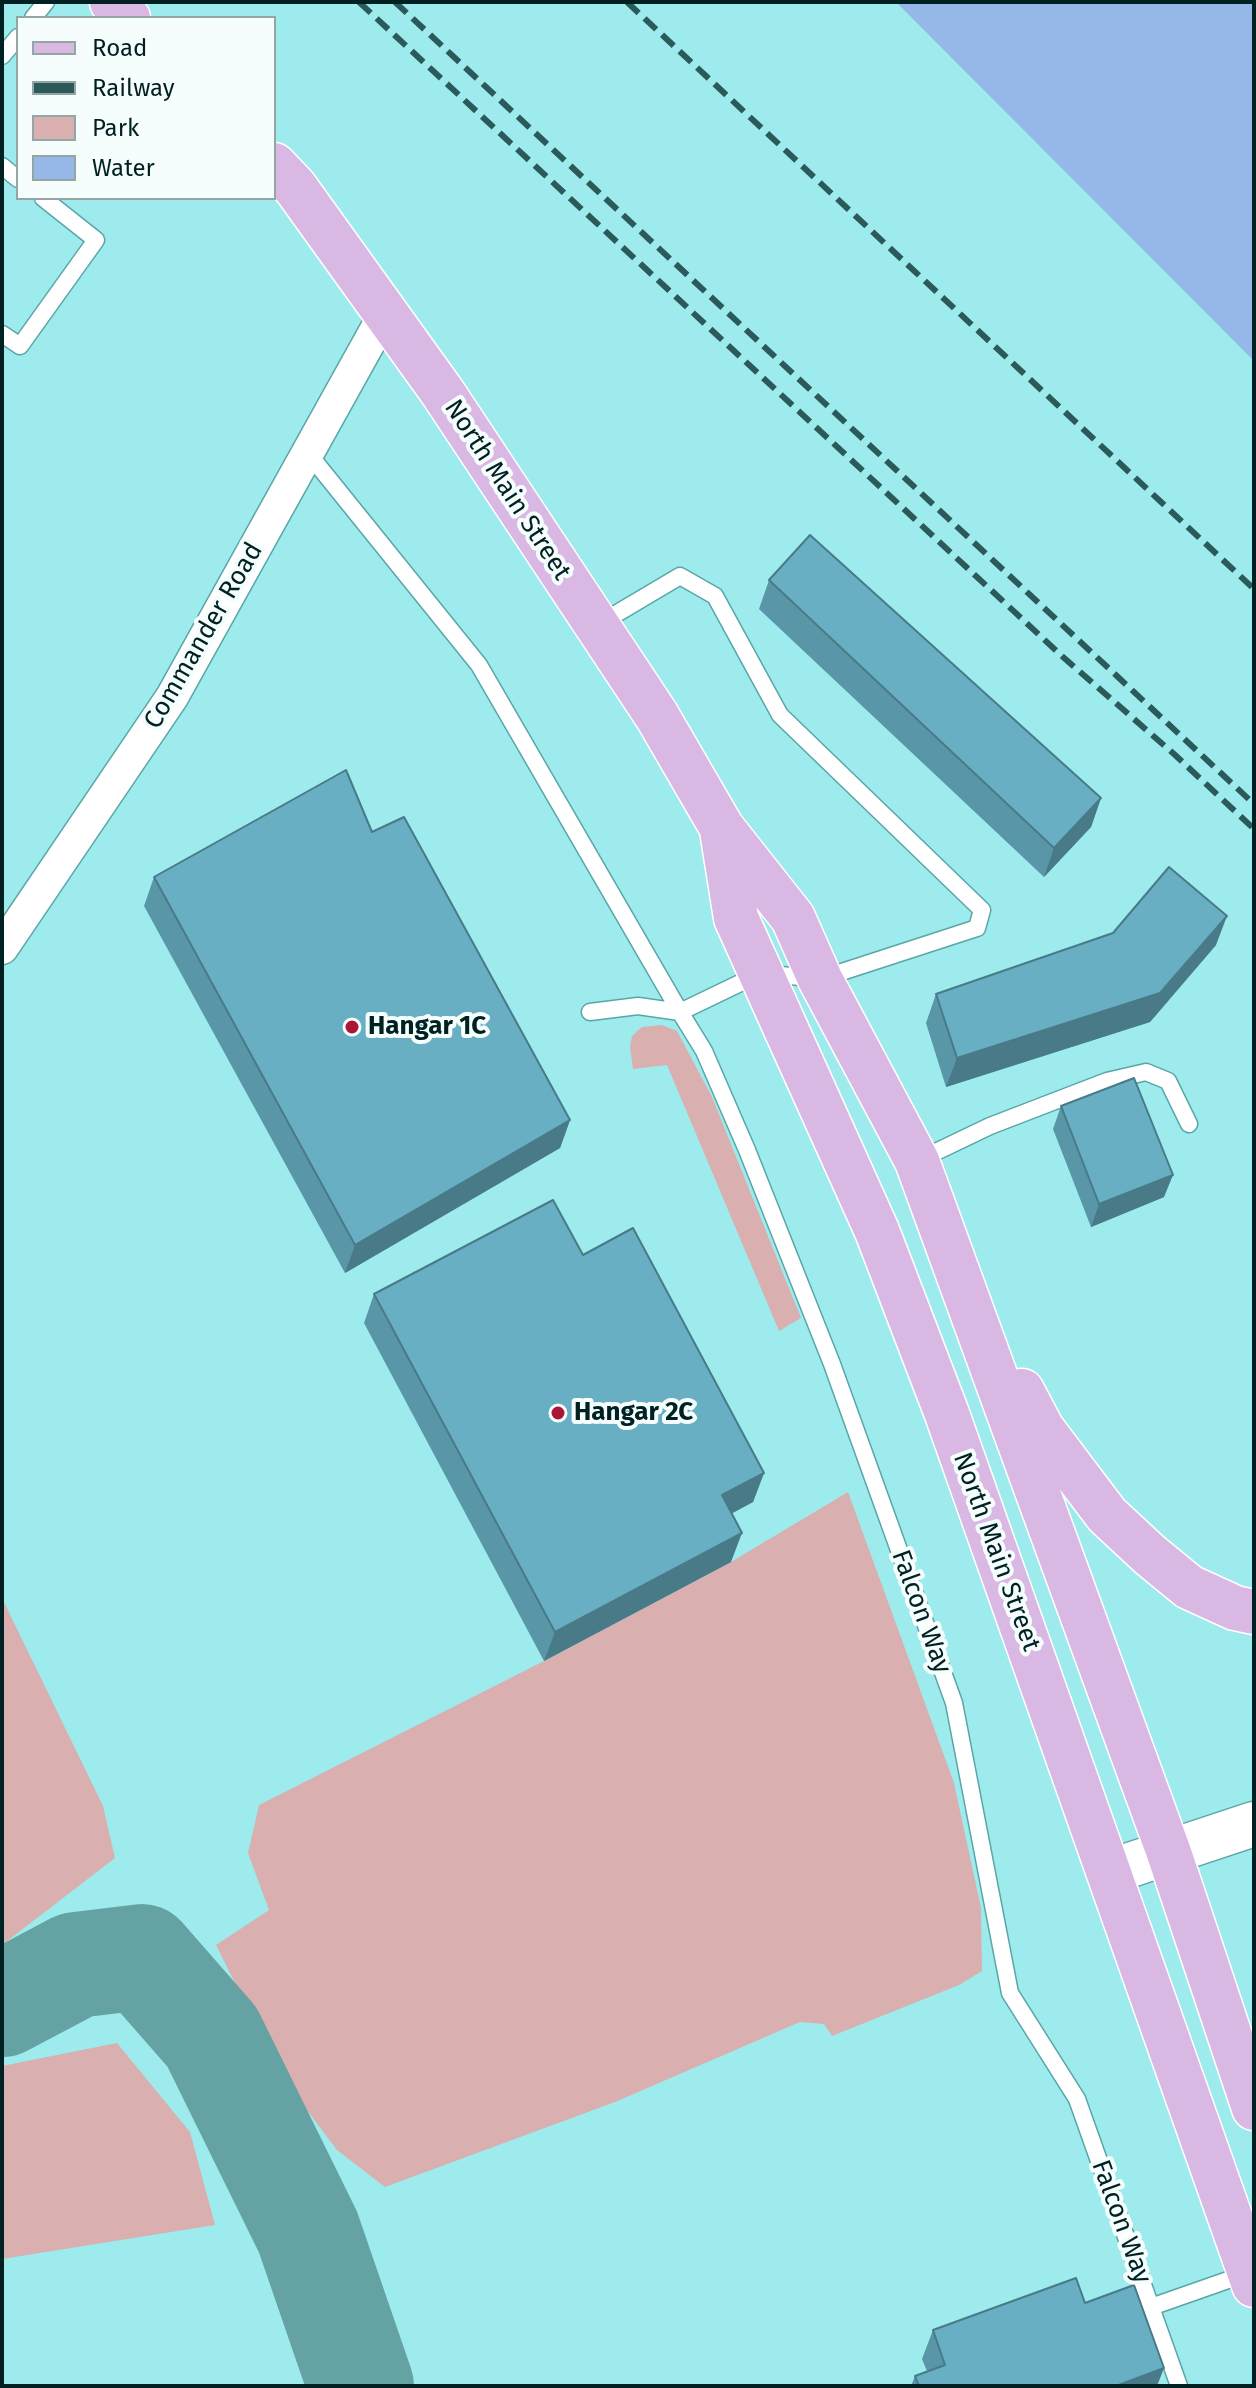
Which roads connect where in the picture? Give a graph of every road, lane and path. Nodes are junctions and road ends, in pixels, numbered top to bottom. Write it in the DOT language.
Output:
graph roads {
  1 [pos="16,39"];
  2 [pos="2,56"];
  3 [pos="276,167"];
  4 [pos="46,200"];
  5 [pos="386,312"];
  6 [pos="2,334"];
  7 [pos="308,453"];
  8 [pos="597,625"];
  9 [pos="722,828"];
  10 [pos="2,948"];
  11 [pos="761,973"];
  12 [pos="820,979"];
  13 [pos="590,1012"];
  14 [pos="680,1012"];
  15 [pos="1189,1124"];
  16 [pos="917,1161"];
  17 [pos="1254,1612"];
  18 [pos="1254,1824"];
  19 [pos="1169,1853"];
  20 [pos="1109,1872"];
  21 [pos="1254,2108"];
  22 [pos="1252,2279"];
  23 [pos="1151,2307"];
  24 [pos="1179,2386"];
  1 -- 2 [label="lane"];
  3 -- 5 [label="main road, North Main Street"];
  4 -- 6 [label="lane"];
  5 -- 7 [label="street, Commander Road"];
  5 -- 8 [label="main road, North Main Street"];
  7 -- 10 [label="street, Commander Road"];
  7 -- 14 [label="lane, Falcon Way"];
  8 -- 9 [label="main road, North Main Street"];
  8 -- 12 [label="lane"];
  9 -- 11 [label="main road, North Main Street"];
  9 -- 12 [label="main road, North Main Street"];
  11 -- 12 [label="lane"];
  11 -- 14 [label="lane"];
  11 -- 20 [label="main road, North Main Street"];
  12 -- 16 [label="main road, North Main Street"];
  13 -- 14 [label="lane"];
  14 -- 23 [label="lane, Falcon Way"];
  15 -- 16 [label="lane"];
  16 -- 17 [label="main road"];
  16 -- 19 [label="main road, North Main Street"];
  18 -- 19 [label="main road"];
  19 -- 20 [label="main road"];
  19 -- 21 [label="main road, North Main Street"];
  20 -- 22 [label="main road, North Main Street"];
  22 -- 23 [label="lane, Falcon Way"];
  23 -- 24 [label="lane, Falcon Way"];
}
